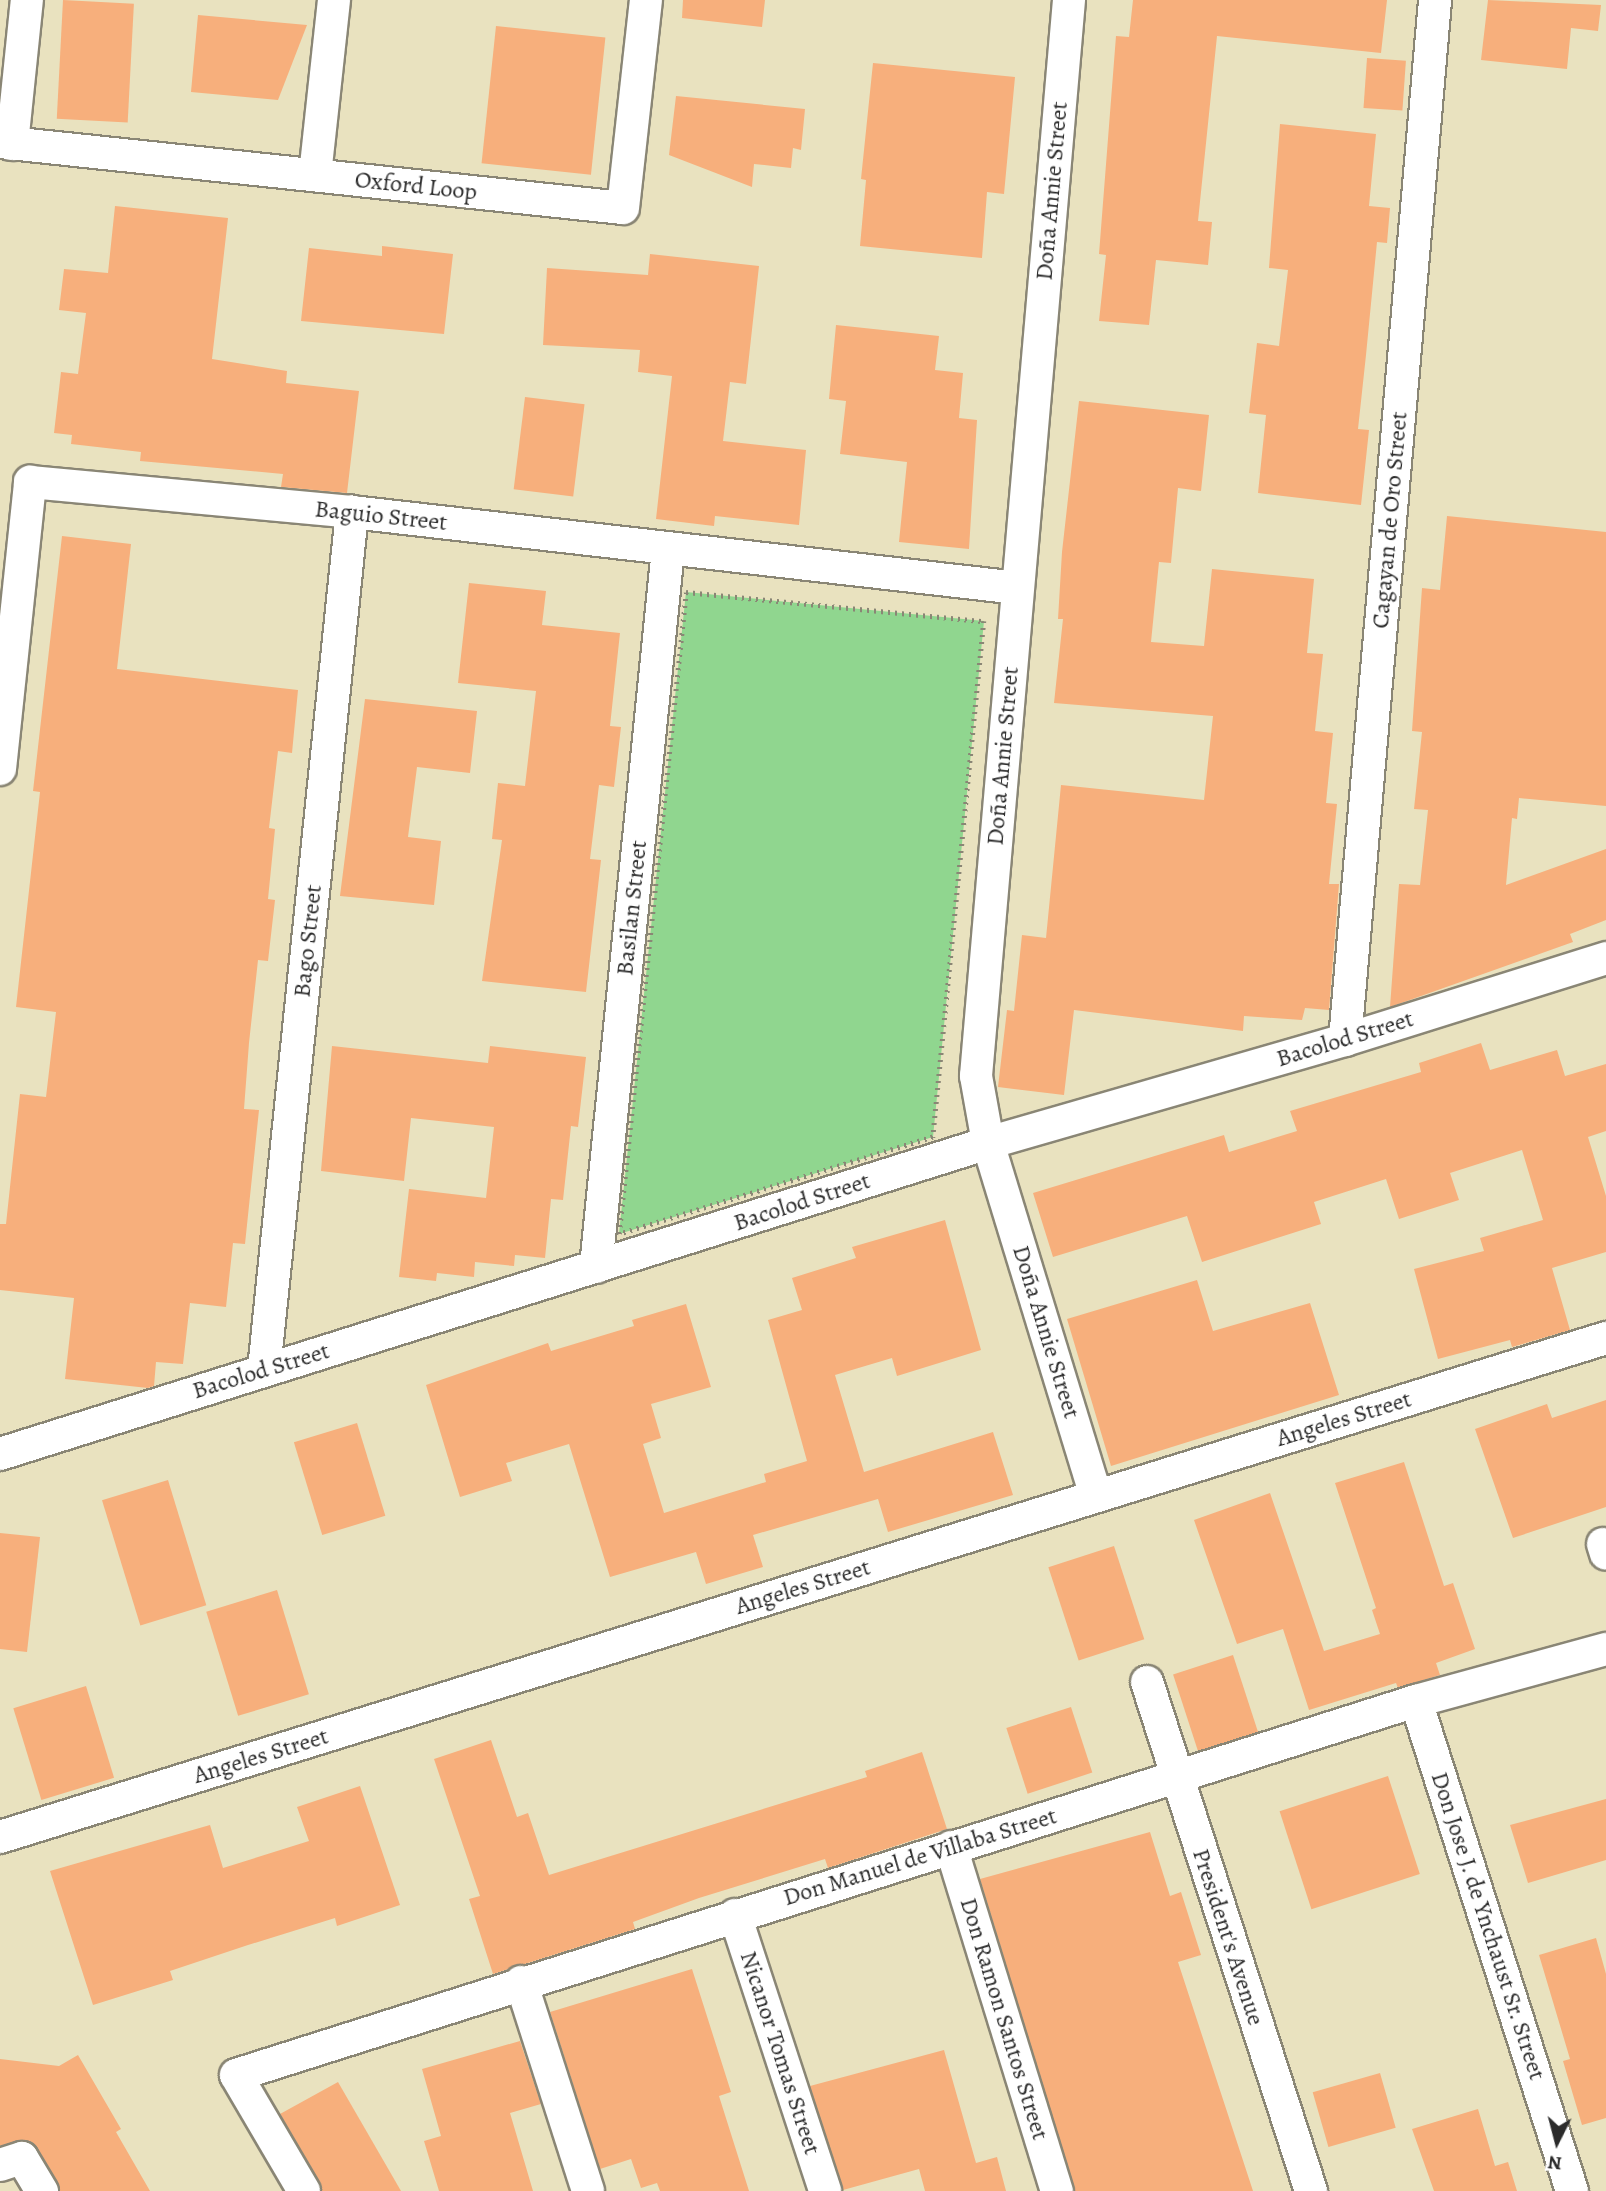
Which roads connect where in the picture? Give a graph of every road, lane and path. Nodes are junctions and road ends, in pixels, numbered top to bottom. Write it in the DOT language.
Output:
graph roads {
  1 [pos="27,0"];
  2 [pos="334,0"];
  3 [pos="646,0"];
  4 [pos="1069,0"];
  5 [pos="1434,0"];
  6 [pos="6,143"];
  7 [pos="315,175"];
  8 [pos="352,512"];
  9 [pos="668,549"];
  10 [pos="1018,588"];
  11 [pos="0,769"];
  12 [pos="1606,958"];
  13 [pos="1345,1040"];
  14 [pos="933,1137"];
  15 [pos="988,1143"];
  16 [pos="596,1267"];
  17 [pos="1606,1338"];
  18 [pos="264,1370"];
  19 [pos="0,1454"];
  20 [pos="1096,1496"];
  21 [pos="1606,1649"];
  22 [pos="1147,1682"];
  23 [pos="1416,1701"];
  24 [pos="1176,1778"];
  25 [pos="0,1837"];
  26 [pos="951,1847"];
  27 [pos="735,1915"];
  28 [pos="521,1982"];
  29 [pos="0,2165"];
  30 [pos="42,2191"];
  31 [pos="304,2191"];
  32 [pos="588,2191"];
  33 [pos="825,2191"];
  34 [pos="1057,2191"];
  35 [pos="1311,2191"];
  36 [pos="1572,2191"];
  1 -- 6 [label="street"];
  2 -- 7 [label="street"];
  3 -- 7 [label="street, Oxford Loop"];
  4 -- 10 [label="street, Doña Annie Street"];
  5 -- 13 [label="street, Cagayan de Oro Street"];
  6 -- 7 [label="street, Oxford Loop"];
  8 -- 9 [label="street, Baguio Street"];
  8 -- 11 [label="street, Baguio Street"];
  8 -- 18 [label="street, Bago Street"];
  9 -- 10 [label="street, Baguio Street"];
  9 -- 16 [label="street, Basilan Street"];
  10 -- 15 [label="street, Doña Annie Street"];
  12 -- 13 [label="street, Bacolod Street"];
  13 -- 15 [label="street, Bacolod Street"];
  14 -- 14 [label="path"];
  15 -- 16 [label="street, Bacolod Street"];
  15 -- 20 [label="street, Doña Annie Street"];
  16 -- 18 [label="street, Bacolod Street"];
  17 -- 20 [label="street, Angeles Street"];
  18 -- 19 [label="street, Bacolod Street"];
  20 -- 25 [label="street, Angeles Street"];
  21 -- 23 [label="street, Don Manuel de Villaba Street"];
  22 -- 24 [label="street, President's Avenue"];
  23 -- 24 [label="street, Don Manuel de Villaba Street"];
  23 -- 36 [label="street, Don Jose J. de Ynchaust Sr. Street"];
  24 -- 26 [label="street, Don Manuel de Villaba Street"];
  24 -- 35 [label="street, President's Avenue"];
  26 -- 27 [label="street, Don Manuel de Villaba Street"];
  26 -- 34 [label="street, Don Ramon Santos Street"];
  27 -- 28 [label="street, Don Manuel de Villaba Street"];
  27 -- 33 [label="street, Nicanor Tomas Street"];
  28 -- 31 [label="street, Don Manuel de Villaba Street"];
  28 -- 32 [label="street"];
  29 -- 30 [label="street"];
}
